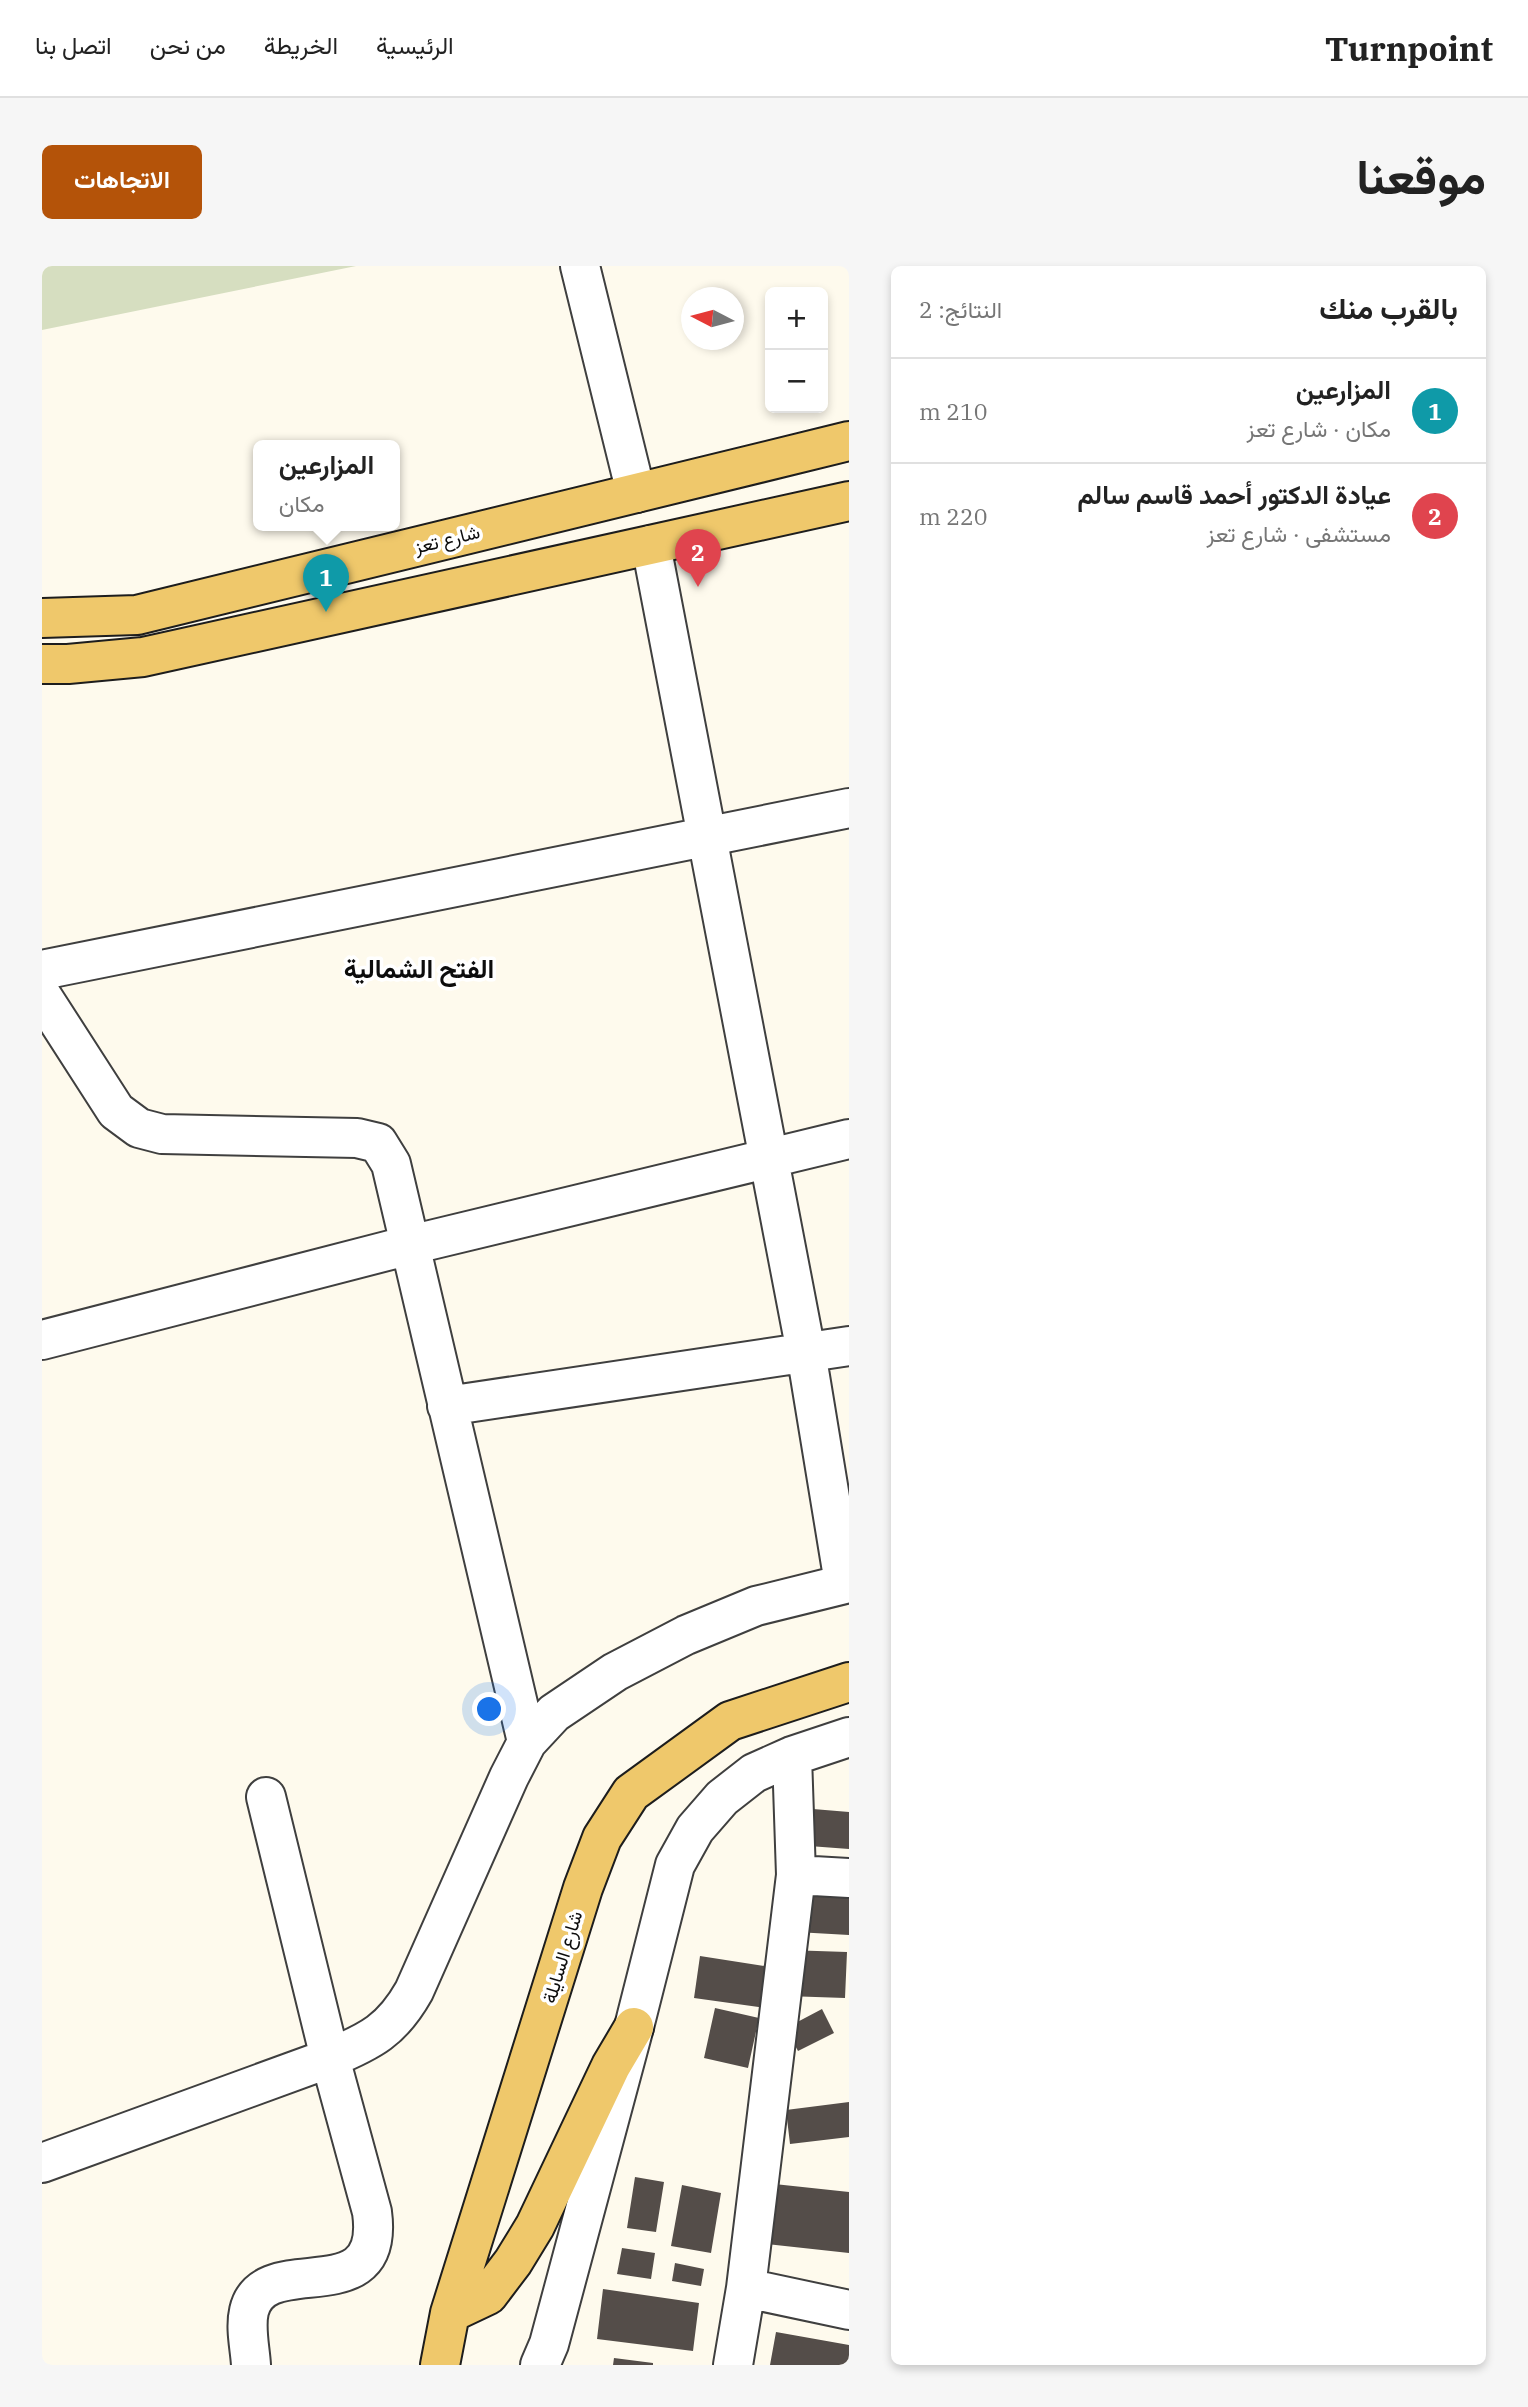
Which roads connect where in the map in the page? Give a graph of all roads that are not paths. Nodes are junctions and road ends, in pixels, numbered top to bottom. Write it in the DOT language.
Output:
graph roads {
  1 [pos="580,266"];
  2 [pos="849,441"];
  3 [pos="636,493"];
  4 [pos="849,501"];
  5 [pos="651,545"];
  6 [pos="137,615"];
  7 [pos="42,618"];
  8 [pos="143,657"];
  9 [pos="42,664"];
  10 [pos="849,808"];
  11 [pos="709,836"];
  12 [pos="42,970"];
  13 [pos="42,996"];
  14 [pos="849,1139"];
  15 [pos="769,1157"];
  16 [pos="410,1245"];
  17 [pos="42,1340"];
  18 [pos="849,1346"];
  19 [pos="806,1352"];
  20 [pos="447,1406"];
  21 [pos="846,1583"];
  22 [pos="849,1682"];
  23 [pos="849,1737"];
  24 [pos="527,1742"];
  25 [pos="792,1756"];
  26 [pos="266,1797"];
  27 [pos="796,1875"];
  28 [pos="849,1878"];
  29 [pos="635,2027"];
  30 [pos="330,2057"];
  31 [pos="42,2163"];
  32 [pos="746,2288"];
  33 [pos="849,2310"];
  34 [pos="450,2312"];
  35 [pos="251,2365"];
  36 [pos="440,2365"];
  37 [pos="540,2365"];
  38 [pos="733,2365"];
  1 -- 3 [label="street"];
  2 -- 3 [label="main road, شارع تعز"];
  3 -- 6 [label="main road, شارع تعز"];
  4 -- 5 [label="main road"];
  5 -- 8 [label="main road"];
  5 -- 11 [label="street"];
  6 -- 7 [label="main road, شارع تعز"];
  6 -- 8 [label="main road"];
  8 -- 9 [label="main road"];
  10 -- 11 [label="street"];
  11 -- 12 [label="street"];
  11 -- 15 [label="street"];
  13 -- 16 [label="street"];
  14 -- 15 [label="street"];
  15 -- 16 [label="street"];
  15 -- 19 [label="street"];
  16 -- 17 [label="street"];
  16 -- 20 [label="street"];
  18 -- 19 [label="street"];
  19 -- 20 [label="street"];
  19 -- 21 [label="street"];
  20 -- 24 [label="street"];
  21 -- 24 [label="street"];
  22 -- 34 [label="main road, شارع السايلة"];
  23 -- 25 [label="street"];
  24 -- 30 [label="street"];
  25 -- 27 [label="street"];
  25 -- 29 [label="street"];
  26 -- 30 [label="street"];
  27 -- 28 [label="street"];
  27 -- 32 [label="street"];
  29 -- 34 [label="main road"];
  29 -- 37 [label="street"];
  30 -- 31 [label="street"];
  30 -- 35 [label="street"];
  32 -- 33 [label="street"];
  32 -- 38 [label="street"];
  34 -- 36 [label="main road, شارع السايلة"];
}
